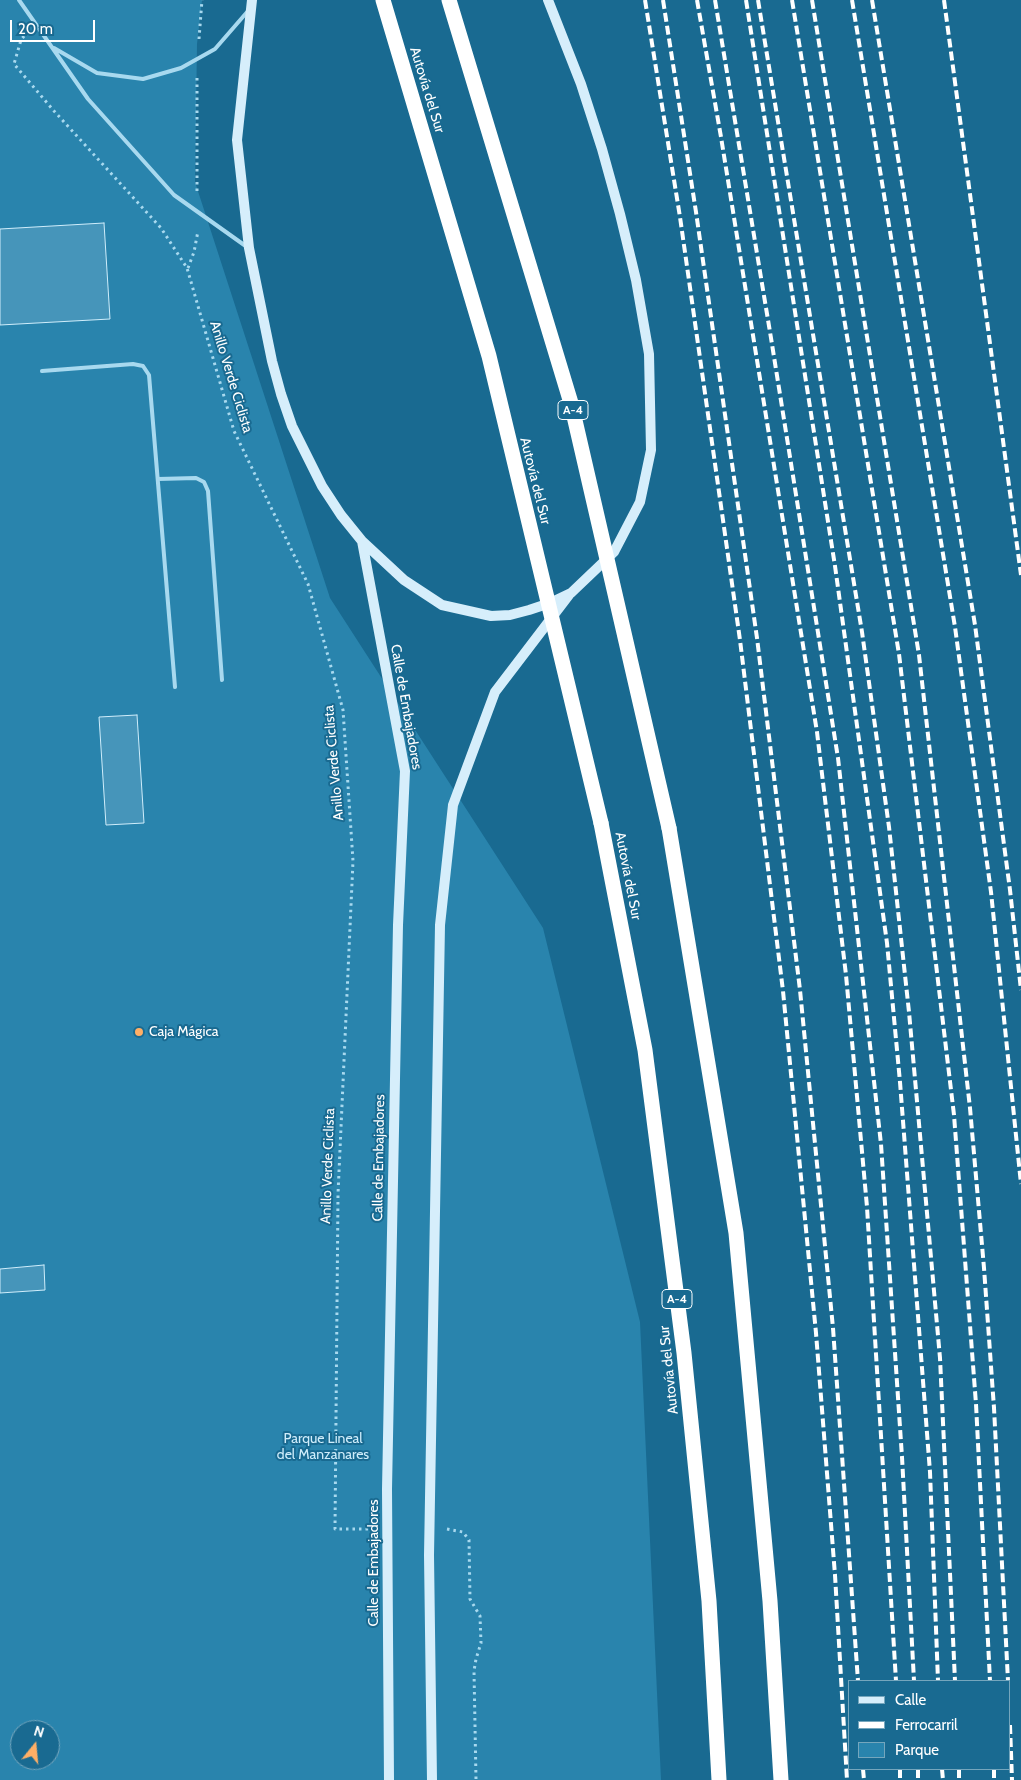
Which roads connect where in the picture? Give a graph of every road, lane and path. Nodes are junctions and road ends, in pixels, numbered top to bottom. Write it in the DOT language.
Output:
graph roads {
  1 [pos="19,0"];
  2 [pos="202,0"];
  3 [pos="383,0"];
  4 [pos="449,0"];
  5 [pos="548,0"];
  6 [pos="252,3"];
  7 [pos="34,24"];
  8 [pos="52,46"];
  9 [pos="198,59"];
  10 [pos="198,212"];
  11 [pos="249,248"];
  12 [pos="188,268"];
  13 [pos="42,371"];
  14 [pos="158,479"];
  15 [pos="362,541"];
  16 [pos="571,593"];
  17 [pos="222,680"];
  18 [pos="175,687"];
  19 [pos="373,1529"];
  20 [pos="443,1529"];
  21 [pos="389,1780"];
  22 [pos="432,1780"];
  23 [pos="476,1780"];
  24 [pos="719,1780"];
  25 [pos="781,1780"];
  1 -- 7 [label="lane"];
  2 -- 9 [label="path"];
  3 -- 24 [label="highway, Autovía del Sur / A-4, bridge"];
  4 -- 25 [label="highway, A-4, bridge"];
  5 -- 16 [label="main road"];
  6 -- 9 [label="lane"];
  6 -- 11 [label="main road"];
  7 -- 8 [label="lane"];
  7 -- 12 [label="path, Anillo Verde Ciclista"];
  8 -- 9 [label="lane"];
  8 -- 10 [label="lane"];
  9 -- 10 [label="path"];
  10 -- 11 [label="lane"];
  10 -- 12 [label="path"];
  11 -- 15 [label="main road"];
  12 -- 19 [label="path, Anillo Verde Ciclista"];
  13 -- 14 [label="lane"];
  14 -- 17 [label="lane"];
  14 -- 18 [label="lane"];
  15 -- 16 [label="main road"];
  15 -- 21 [label="main road, Calle de Embajadores"];
  16 -- 22 [label="main road"];
  20 -- 23 [label="path"];
}
